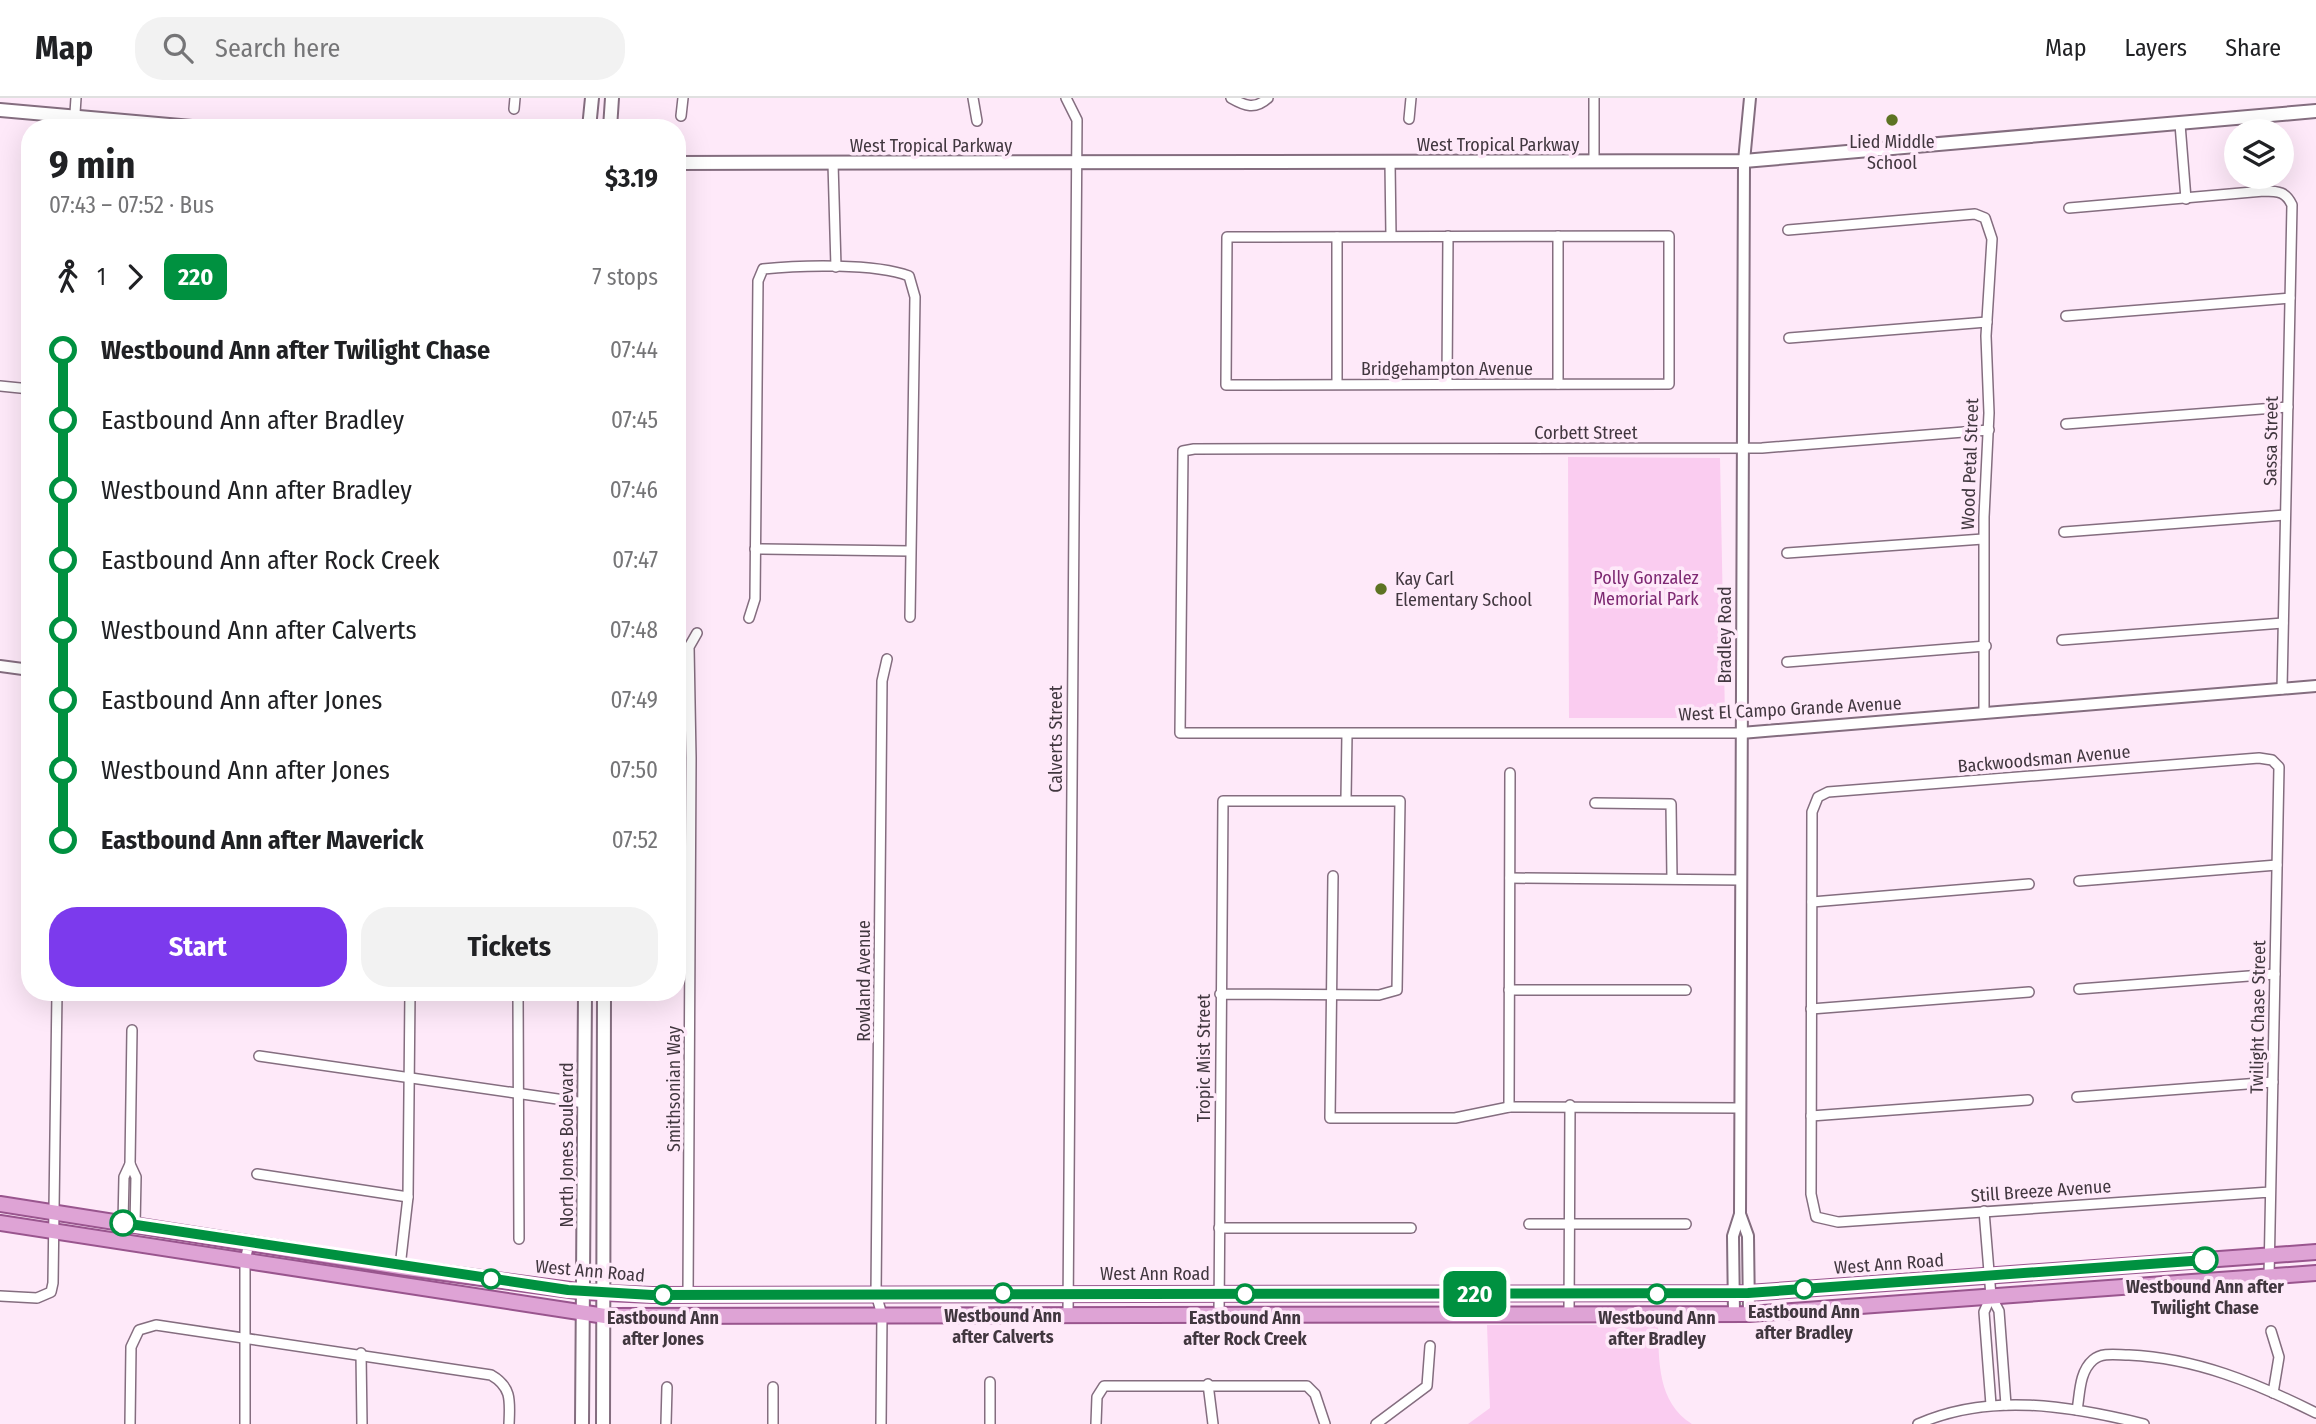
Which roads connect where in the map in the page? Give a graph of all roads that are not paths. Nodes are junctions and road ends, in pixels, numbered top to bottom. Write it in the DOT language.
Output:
graph roads {
  1 [pos="76,98"];
  2 [pos="515,98"];
  3 [pos="592,98"];
  4 [pos="612,98"];
  5 [pos="683,98"];
  6 [pos="973,98"];
  7 [pos="1066,98"];
  8 [pos="1231,98"];
  9 [pos="1268,98"];
  10 [pos="1411,98"];
  11 [pos="1594,98"];
  12 [pos="1750,98"];
  13 [pos="514,109"];
  14 [pos="0,110"];
  15 [pos="2316,111"];
  16 [pos="681,116"];
  17 [pos="56,119"];
  18 [pos="74,119"];
  19 [pos="590,119"];
  20 [pos="611,119"];
  21 [pos="1409,120"];
  22 [pos="977,121"];
  23 [pos="2180,124"];
  24 [pos="1744,161"];
  25 [pos="1594,162"];
  26 [pos="686,163"];
  27 [pos="833,163"];
  28 [pos="1076,163"];
  29 [pos="1390,163"];
  30 [pos="2186,198"];
  31 [pos="2068,208"];
  32 [pos="1788,230"];
  33 [pos="1391,236"];
  34 [pos="1448,236"];
  35 [pos="1559,236"];
  36 [pos="1337,237"];
  37 [pos="836,267"];
  38 [pos="2290,298"];
  39 [pos="2066,316"];
  40 [pos="1987,321"];
  41 [pos="1788,338"];
  42 [pos="1337,384"];
  43 [pos="1447,384"];
  44 [pos="1558,384"];
  45 [pos="0,386"];
  46 [pos="21,388"];
  47 [pos="2287,407"];
  48 [pos="2066,424"];
  49 [pos="1989,430"];
  50 [pos="1743,447"];
  51 [pos="2285,515"];
  52 [pos="2063,532"];
  53 [pos="1983,538"];
  54 [pos="755,548"];
  55 [pos="910,551"];
  56 [pos="1787,553"];
  57 [pos="910,617"];
  58 [pos="749,618"];
  59 [pos="2283,623"];
  60 [pos="697,633"];
  61 [pos="2062,640"];
  62 [pos="1986,646"];
  63 [pos="887,659"];
  64 [pos="1787,662"];
  65 [pos="0,666"];
  66 [pos="21,669"];
  67 [pos="2316,686"];
  68 [pos="2282,689"];
  69 [pos="1984,713"];
  70 [pos="1180,733"];
  71 [pos="1741,733"];
  72 [pos="1347,734"];
  73 [pos="2272,761"];
  74 [pos="1510,773"];
  75 [pos="1346,799"];
  76 [pos="1595,803"];
  77 [pos="2277,864"];
  78 [pos="1333,876"];
  79 [pos="1510,878"];
  80 [pos="1672,878"];
  81 [pos="1741,880"];
  82 [pos="2079,881"];
  83 [pos="2029,884"];
  84 [pos="1812,902"];
  85 [pos="2275,974"];
  86 [pos="2079,989"];
  87 [pos="1509,990"];
  88 [pos="1686,990"];
  89 [pos="2029,992"];
  90 [pos="1220,994"];
  91 [pos="1330,995"];
  92 [pos="57,1001"];
  93 [pos="410,1001"];
  94 [pos="518,1001"];
  95 [pos="585,1001"];
  96 [pos="604,1001"];
  97 [pos="1811,1009"];
  98 [pos="132,1030"];
  99 [pos="259,1056"];
  100 [pos="409,1079"];
  101 [pos="2273,1082"];
  102 [pos="516,1094"];
  103 [pos="2077,1097"];
  104 [pos="2028,1100"];
  105 [pos="585,1103"];
  106 [pos="1570,1105"];
  107 [pos="1509,1107"];
  108 [pos="1740,1108"];
  109 [pos="1811,1116"];
  110 [pos="257,1174"];
  111 [pos="2270,1192"];
  112 [pos="408,1197"];
  113 [pos="0,1205"];
  114 [pos="1984,1211"];
  115 [pos="52,1213"];
  116 [pos="1740,1214"];
  117 [pos="0,1223"];
  118 [pos="129,1224"];
  119 [pos="1529,1224"];
  120 [pos="1569,1224"];
  121 [pos="1686,1224"];
  122 [pos="1219,1228"];
  123 [pos="1411,1228"];
  124 [pos="54,1231"];
  125 [pos="519,1238"];
  126 [pos="249,1243"];
  127 [pos="2316,1252"];
  128 [pos="2269,1256"];
  129 [pos="245,1261"];
  130 [pos="400,1267"];
  131 [pos="2316,1273"];
  132 [pos="1989,1276"];
  133 [pos="344,1277"];
  134 [pos="2269,1277"];
  135 [pos="585,1292"];
  136 [pos="1068,1293"];
  137 [pos="1733,1293"];
  138 [pos="1748,1293"];
  139 [pos="605,1294"];
  140 [pos="1219,1294"];
  141 [pos="1569,1294"];
  142 [pos="0,1296"];
  143 [pos="688,1296"];
  144 [pos="1991,1296"];
  145 [pos="879,1304"];
  146 [pos="584,1313"];
  147 [pos="1734,1314"];
  148 [pos="1749,1314"];
  149 [pos="1068,1315"];
  150 [pos="1219,1315"];
  151 [pos="1569,1315"];
  152 [pos="605,1316"];
  153 [pos="2271,1331"];
  154 [pos="244,1337"];
  155 [pos="1430,1346"];
  156 [pos="361,1353"];
  157 [pos="990,1382"];
  158 [pos="1208,1384"];
  159 [pos="667,1387"];
  160 [pos="774,1387"];
  161 [pos="2273,1392"];
  162 [pos="1991,1405"];
  163 [pos="2006,1405"];
  164 [pos="2077,1410"];
  165 [pos="2316,1413"];
  166 [pos="130,1424"];
  167 [pos="245,1424"];
  168 [pos="362,1424"];
  169 [pos="509,1424"];
  170 [pos="582,1424"];
  171 [pos="603,1424"];
  172 [pos="666,1424"];
  173 [pos="773,1424"];
  174 [pos="881,1424"];
  175 [pos="990,1424"];
  176 [pos="1096,1424"];
  177 [pos="1213,1424"];
  178 [pos="1325,1424"];
  179 [pos="1376,1424"];
  180 [pos="1918,1424"];
  181 [pos="2144,1424"];
  1 -- 18 [label="street"];
  2 -- 13 [label="street"];
  3 -- 19 [label="main road"];
  4 -- 20 [label="main road"];
  5 -- 16 [label="street"];
  6 -- 22 [label="street"];
  7 -- 28 [label="street, Calverts Street"];
  8 -- 9 [label="street"];
  10 -- 21 [label="street"];
  11 -- 25 [label="street"];
  12 -- 24 [label="street, Bradley Road"];
  14 -- 17 [label="main road"];
  15 -- 23 [label="main road, West Tropical Parkway"];
  23 -- 24 [label="main road, West Tropical Parkway"];
  23 -- 30 [label="street"];
  24 -- 25 [label="main road, West Tropical Parkway"];
  24 -- 50 [label="street, Bradley Road"];
  25 -- 29 [label="main road, West Tropical Parkway"];
  26 -- 27 [label="main road, West Tropical Parkway"];
  27 -- 28 [label="main road, West Tropical Parkway"];
  27 -- 37 [label="street"];
  28 -- 29 [label="main road, West Tropical Parkway"];
  28 -- 136 [label="street, Calverts Street"];
  29 -- 33 [label="street"];
  30 -- 31 [label="street"];
  30 -- 38 [label="street, Sassa Street"];
  32 -- 40 [label="street, Wood Petal Street"];
  33 -- 34 [label="street"];
  33 -- 36 [label="street"];
  34 -- 35 [label="street"];
  34 -- 43 [label="street"];
  35 -- 44 [label="street"];
  35 -- 44 [label="street, Bridgehampton Avenue"];
  36 -- 42 [label="street"];
  36 -- 42 [label="street, Bridgehampton Avenue"];
  37 -- 54 [label="street"];
  37 -- 55 [label="street"];
  38 -- 39 [label="street"];
  38 -- 47 [label="street, Sassa Street"];
  40 -- 41 [label="street"];
  40 -- 49 [label="street, Wood Petal Street"];
  42 -- 43 [label="street, Bridgehampton Avenue"];
  43 -- 44 [label="street, Bridgehampton Avenue"];
  45 -- 46 [label="street"];
  47 -- 48 [label="street"];
  47 -- 51 [label="street, Sassa Street"];
  49 -- 50 [label="street, Corbett Street"];
  49 -- 53 [label="street, Wood Petal Street"];
  50 -- 70 [label="street, Corbett Street"];
  50 -- 71 [label="street, Bradley Road"];
  51 -- 52 [label="street"];
  51 -- 59 [label="street, Sassa Street"];
  53 -- 56 [label="street"];
  53 -- 62 [label="street, Wood Petal Street"];
  54 -- 55 [label="street"];
  54 -- 58 [label="street"];
  55 -- 57 [label="street"];
  59 -- 61 [label="street"];
  59 -- 68 [label="street, Sassa Street"];
  60 -- 143 [label="street, Smithsonian Way"];
  62 -- 64 [label="street"];
  62 -- 69 [label="street, Wood Petal Street"];
  63 -- 145 [label="street, Rowland Avenue"];
  65 -- 66 [label="street"];
  67 -- 68 [label="street, West El Campo Grande Avenue"];
  68 -- 69 [label="street, West El Campo Grande Avenue"];
  69 -- 71 [label="street, West El Campo Grande Avenue"];
  70 -- 72 [label="street, West El Campo Grande Avenue"];
  71 -- 72 [label="street, West El Campo Grande Avenue"];
  71 -- 81 [label="street, Bradley Road"];
  72 -- 75 [label="street"];
  73 -- 77 [label="street, Twilight Chase Street"];
  73 -- 84 [label="street, Backwoodsman Avenue"];
  74 -- 79 [label="street"];
  75 -- 90 [label="street, Tropic Mist Street"];
  75 -- 91 [label="street"];
  76 -- 80 [label="street"];
  77 -- 82 [label="street"];
  77 -- 85 [label="street, Twilight Chase Street"];
  78 -- 91 [label="street"];
  79 -- 80 [label="street"];
  79 -- 87 [label="street"];
  80 -- 81 [label="street"];
  81 -- 108 [label="street, Bradley Road"];
  83 -- 84 [label="street"];
  84 -- 97 [label="street"];
  85 -- 86 [label="street"];
  85 -- 101 [label="street, Twilight Chase Street"];
  87 -- 88 [label="street"];
  87 -- 107 [label="street"];
  89 -- 97 [label="street"];
  90 -- 91 [label="street"];
  90 -- 122 [label="street, Tropic Mist Street"];
  91 -- 107 [label="street"];
  92 -- 115 [label="street"];
  93 -- 100 [label="street"];
  94 -- 102 [label="street"];
  95 -- 105 [label="main road, North Jones Boulevard"];
  96 -- 139 [label="main road"];
  97 -- 109 [label="street"];
  98 -- 118 [label="street"];
  99 -- 100 [label="street"];
  100 -- 102 [label="street"];
  100 -- 112 [label="street"];
  101 -- 103 [label="street"];
  101 -- 111 [label="street, Twilight Chase Street"];
  102 -- 105 [label="street"];
  102 -- 125 [label="street"];
  104 -- 109 [label="street"];
  105 -- 135 [label="main road, North Jones Boulevard"];
  106 -- 107 [label="street"];
  106 -- 108 [label="street"];
  106 -- 120 [label="street"];
  108 -- 116 [label="street, Bradley Road"];
  109 -- 114 [label="street, Still Breeze Avenue"];
  110 -- 112 [label="street"];
  111 -- 114 [label="street, Still Breeze Avenue"];
  111 -- 128 [label="street, Twilight Chase Street"];
  112 -- 130 [label="street"];
  113 -- 115 [label="main road, West Ann Road"];
  114 -- 132 [label="street"];
  115 -- 118 [label="main road, West Ann Road"];
  115 -- 124 [label="street"];
  116 -- 137 [label="street, Bradley Road"];
  116 -- 138 [label="street, Bradley Road"];
  117 -- 124 [label="main road, West Ann Road"];
  118 -- 126 [label="main road, West Ann Road"];
  119 -- 120 [label="street"];
  120 -- 121 [label="street"];
  120 -- 141 [label="street"];
  122 -- 123 [label="street"];
  122 -- 140 [label="street, Tropic Mist Street"];
  124 -- 129 [label="main road, West Ann Road"];
  124 -- 142 [label="street"];
  126 -- 129 [label="street"];
  126 -- 130 [label="main road, West Ann Road"];
  127 -- 128 [label="main road, West Ann Road"];
  128 -- 132 [label="main road, West Ann Road"];
  128 -- 134 [label="street, Twilight Chase Street"];
  129 -- 133 [label="main road, West Ann Road"];
  129 -- 154 [label="street"];
  130 -- 133 [label="main road"];
  130 -- 135 [label="main road, West Ann Road"];
  131 -- 134 [label="main road, West Ann Road"];
  132 -- 138 [label="main road, West Ann Road"];
  132 -- 144 [label="street"];
  133 -- 146 [label="main road, West Ann Road"];
  134 -- 144 [label="main road, West Ann Road"];
  135 -- 139 [label="main road, West Ann Road"];
  135 -- 146 [label="main road, North Jones Boulevard"];
  136 -- 140 [label="main road, West Ann Road"];
  136 -- 145 [label="main road, West Ann Road"];
  136 -- 149 [label="street, Calverts Street"];
  137 -- 138 [label="main road, West Ann Road"];
  137 -- 141 [label="main road, West Ann Road"];
  137 -- 147 [label="street, Bradley Road"];
  138 -- 148 [label="street, Bradley Road"];
  139 -- 143 [label="main road, West Ann Road"];
  139 -- 152 [label="main road"];
  140 -- 141 [label="main road, West Ann Road"];
  140 -- 150 [label="street, Tropic Mist Street"];
  141 -- 151 [label="street"];
  143 -- 145 [label="main road, West Ann Road"];
  144 -- 148 [label="main road, West Ann Road"];
  144 -- 162 [label="street"];
  144 -- 163 [label="street"];
  145 -- 149 [label="main road, West Ann Road"];
  145 -- 152 [label="main road, West Ann Road"];
  145 -- 174 [label="street, Rowland Avenue"];
  146 -- 152 [label="main road, West Ann Road"];
  146 -- 170 [label="main road, North Jones Boulevard"];
  147 -- 148 [label="main road, West Ann Road"];
  147 -- 151 [label="main road, West Ann Road"];
  149 -- 150 [label="main road, West Ann Road"];
  150 -- 151 [label="main road, West Ann Road"];
  152 -- 171 [label="main road"];
  153 -- 161 [label="street"];
  154 -- 156 [label="street"];
  154 -- 166 [label="street"];
  154 -- 167 [label="street"];
  155 -- 179 [label="street"];
  156 -- 168 [label="street"];
  156 -- 169 [label="street"];
  157 -- 175 [label="street"];
  158 -- 176 [label="street"];
  158 -- 177 [label="street"];
  158 -- 178 [label="street"];
  159 -- 172 [label="street"];
  160 -- 173 [label="street"];
  161 -- 164 [label="street"];
  161 -- 165 [label="street"];
  162 -- 163 [label="street"];
  162 -- 180 [label="street"];
  163 -- 164 [label="street"];
  164 -- 181 [label="street"];
}
